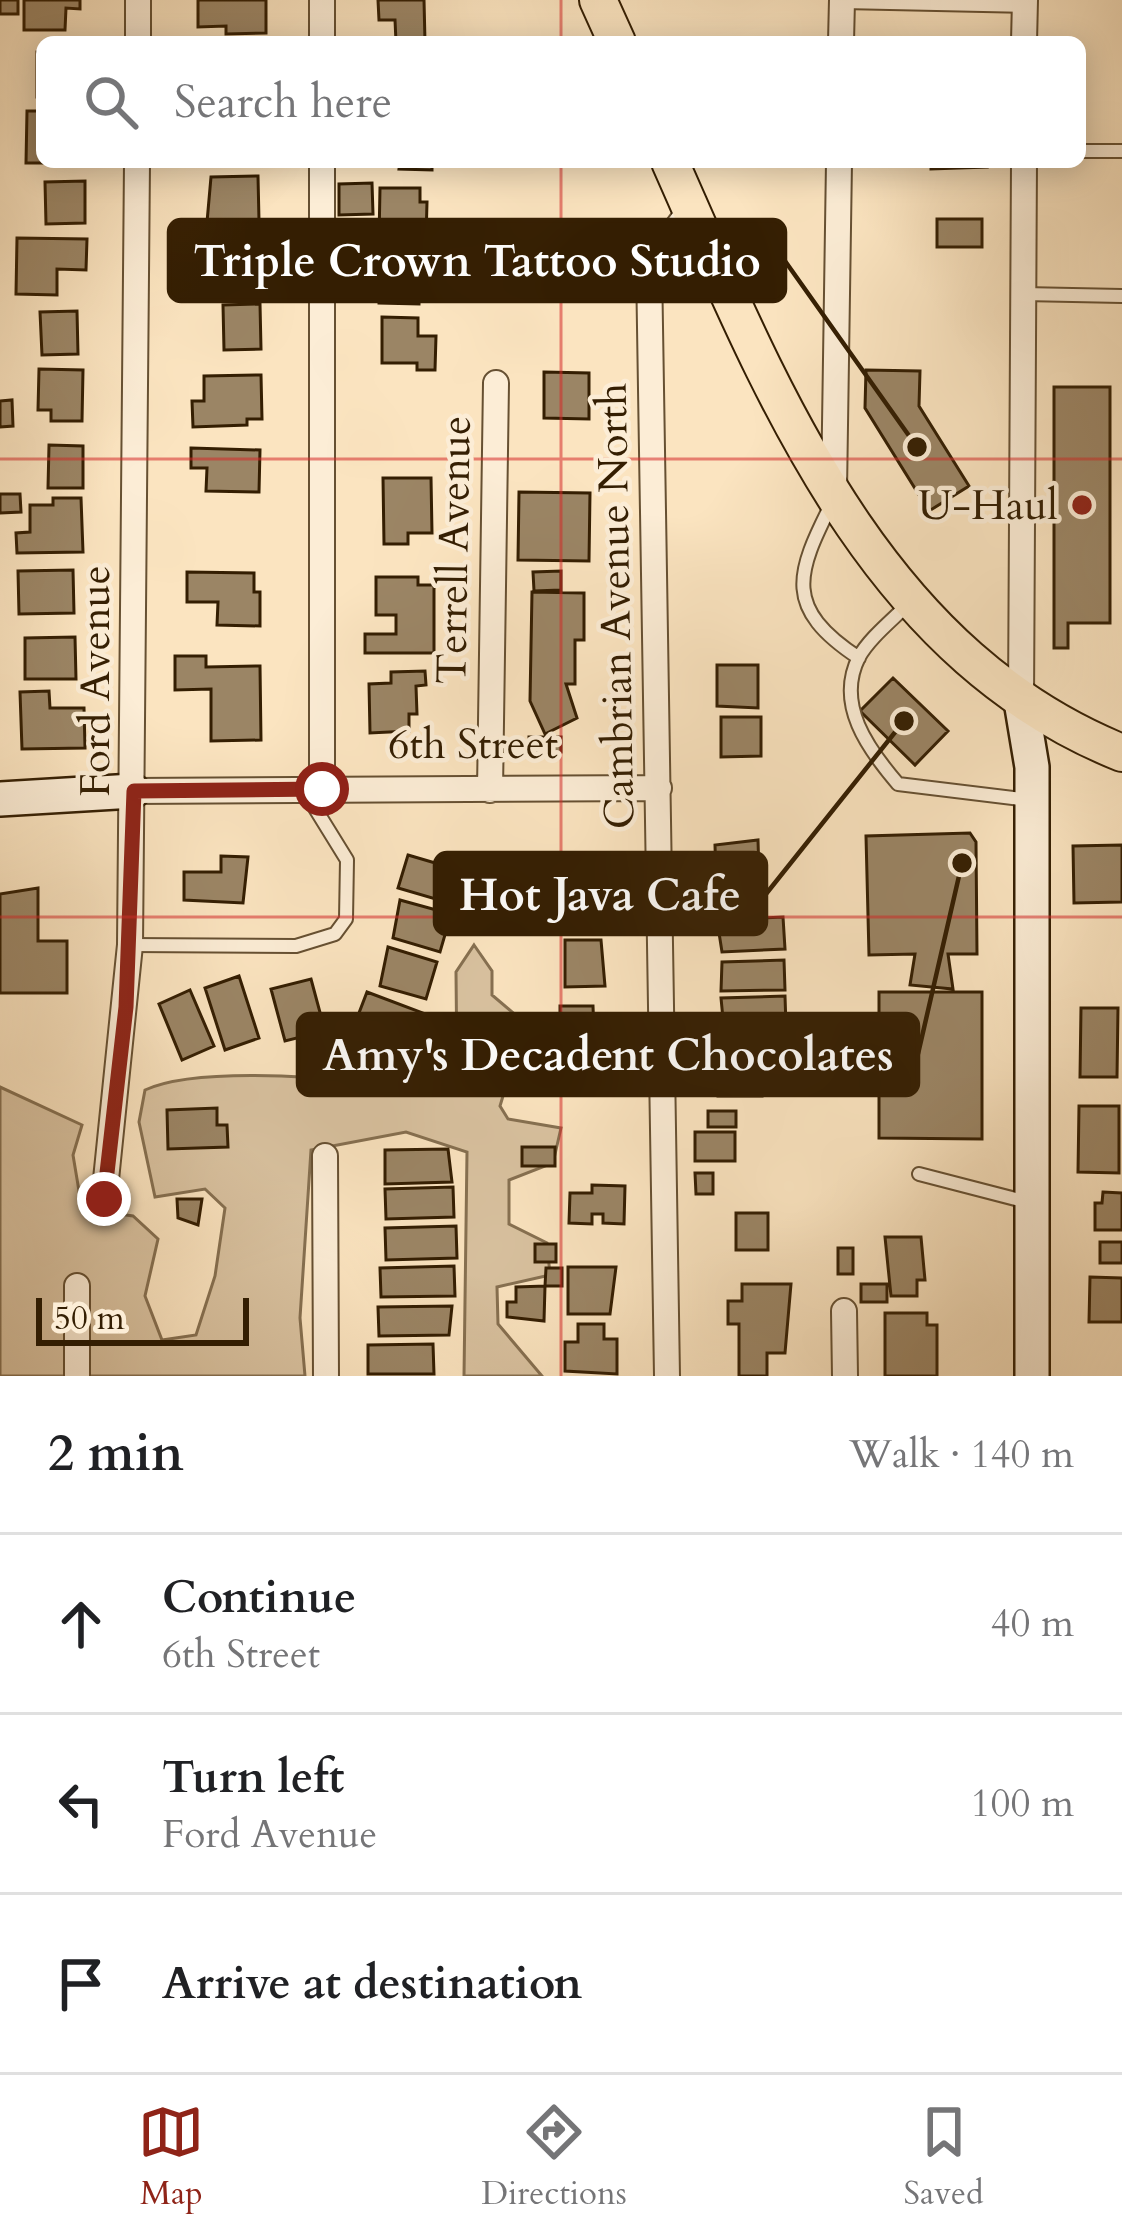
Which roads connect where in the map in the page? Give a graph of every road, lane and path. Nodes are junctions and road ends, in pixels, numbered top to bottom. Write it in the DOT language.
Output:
graph roads {
  1 [pos="138,0"];
  2 [pos="322,0"];
  3 [pos="598,0"];
  4 [pos="842,1"];
  5 [pos="1025,3"];
  6 [pos="138,36"];
  7 [pos="322,36"];
  8 [pos="614,36"];
  9 [pos="841,36"];
  10 [pos="1024,36"];
  11 [pos="1086,151"];
  12 [pos="1122,151"];
  13 [pos="137,168"];
  14 [pos="322,168"];
  15 [pos="673,168"];
  16 [pos="839,168"];
  17 [pos="1024,168"];
  18 [pos="691,209"];
  19 [pos="1023,294"];
  20 [pos="1122,296"];
  21 [pos="496,382"];
  22 [pos="834,500"];
  23 [pos="911,601"];
  24 [pos="859,658"];
  25 [pos="1021,701"];
  26 [pos="1122,753"];
  27 [pos="659,788"];
  28 [pos="313,790"];
  29 [pos="490,790"];
  30 [pos="134,791"];
  31 [pos="0,799"];
  32 [pos="1030,800"];
  33 [pos="130,945"];
  34 [pos="325,1156"];
  35 [pos="919,1174"];
  36 [pos="104,1199"];
  37 [pos="1032,1203"];
  38 [pos="77,1286"];
  39 [pos="844,1311"];
  40 [pos="77,1376"];
  41 [pos="326,1376"];
  42 [pos="667,1376"];
  43 [pos="844,1376"];
  44 [pos="1032,1376"];
  1 -- 6 [label="street"];
  2 -- 7 [label="street"];
  3 -- 8 [label="main road"];
  4 -- 5 [label="lane"];
  4 -- 9 [label="street"];
  5 -- 10 [label="street"];
  11 -- 12 [label="lane"];
  13 -- 30 [label="street, Ford Avenue"];
  14 -- 28 [label="street"];
  15 -- 18 [label="main road"];
  16 -- 22 [label="street"];
  17 -- 19 [label="street"];
  18 -- 22 [label="main road"];
  18 -- 27 [label="street, Cambrian Avenue North"];
  19 -- 20 [label="lane"];
  19 -- 25 [label="street"];
  21 -- 29 [label="street, Terrell Avenue"];
  22 -- 23 [label="main road"];
  22 -- 24 [label="lane"];
  23 -- 24 [label="lane"];
  23 -- 25 [label="main road"];
  24 -- 32 [label="lane"];
  25 -- 26 [label="main road"];
  25 -- 32 [label="street"];
  27 -- 29 [label="street, 6th Street"];
  27 -- 42 [label="street, Cambrian Avenue North"];
  28 -- 29 [label="street, 6th Street"];
  28 -- 30 [label="street, 6th Street"];
  28 -- 33 [label="lane"];
  30 -- 31 [label="street, 6th Street"];
  30 -- 33 [label="street, Ford Avenue"];
  32 -- 37 [label="street"];
  33 -- 36 [label="street, Ford Avenue"];
  34 -- 41 [label="street"];
  35 -- 37 [label="lane"];
  37 -- 44 [label="street"];
  38 -- 40 [label="street"];
  39 -- 43 [label="street"];
}
